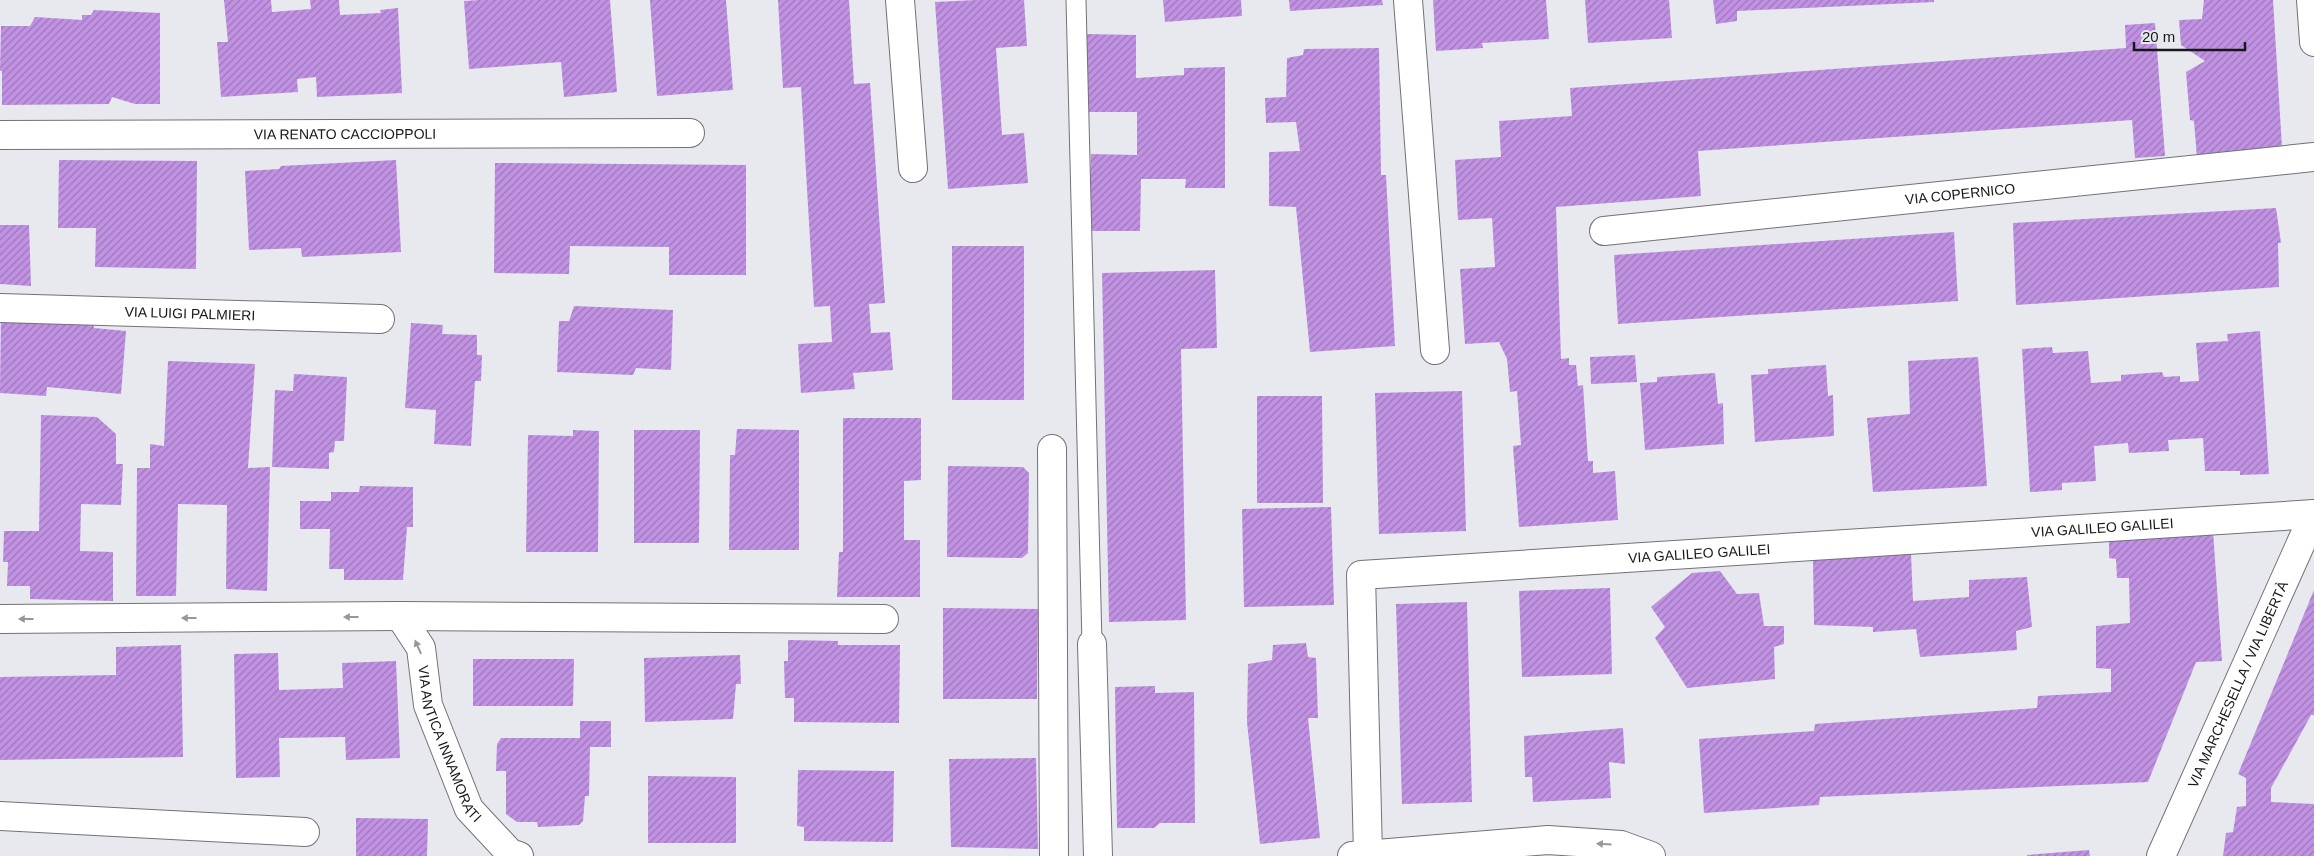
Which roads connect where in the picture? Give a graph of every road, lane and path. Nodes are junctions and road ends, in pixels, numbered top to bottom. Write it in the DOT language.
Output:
graph roads {
  1 [pos="900,0"];
  2 [pos="1076,0"];
  3 [pos="1408,0"];
  4 [pos="2311,0"];
  5 [pos="2314,42"];
  6 [pos="690,133"];
  7 [pos="0,135"];
  8 [pos="2314,157"];
  9 [pos="913,168"];
  10 [pos="1604,231"];
  11 [pos="0,308"];
  12 [pos="380,319"];
  13 [pos="1435,350"];
  14 [pos="1052,449"];
  15 [pos="2314,514"];
  16 [pos="400,616"];
  17 [pos="0,619"];
  18 [pos="884,619"];
  19 [pos="1092,644"];
  20 [pos="0,816"];
  21 [pos="305,832"];
  22 [pos="1360,855"];
  23 [pos="519,856"];
  24 [pos="1054,856"];
  25 [pos="1098,856"];
  26 [pos="1651,856"];
  27 [pos="2161,856"];
  1 -- 9 [label="street"];
  2 -- 19 [label="lane"];
  3 -- 13 [label="street"];
  4 -- 5 [label="street"];
  6 -- 7 [label="street, VIA RENATO CACCIOPPOLI"];
  8 -- 10 [label="street, VIA COPERNICO"];
  11 -- 12 [label="street, VIA LUIGI PALMIERI"];
  14 -- 24 [label="street"];
  15 -- 22 [label="street, VIA GALILEO GALILEI"];
  15 -- 27 [label="street, VIA MARCHESELLA / VIA LIBERTÀ"];
  16 -- 17 [label="street, one-way"];
  16 -- 18 [label="street"];
  23 -- 16 [label="street, VIA ANTICA INNAMORATI, one-way"];
  19 -- 25 [label="street"];
  20 -- 21 [label="street"];
  26 -- 22 [label="street, one-way"];
}
